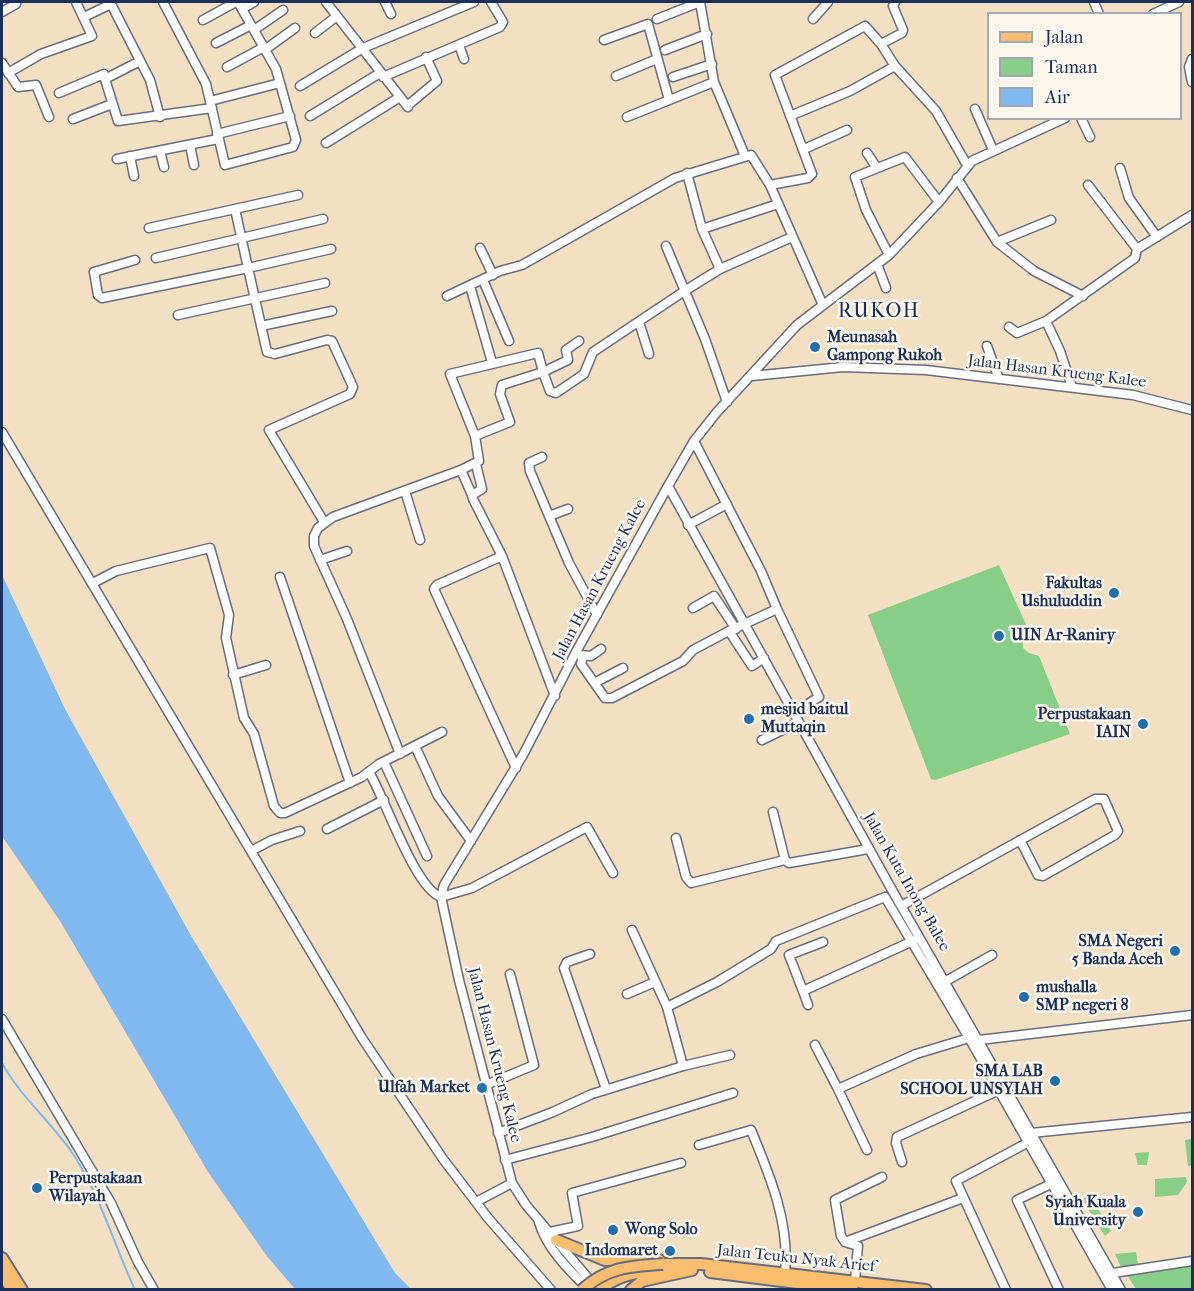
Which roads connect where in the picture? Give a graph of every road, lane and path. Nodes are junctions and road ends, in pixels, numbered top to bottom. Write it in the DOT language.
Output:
graph roads {
  1 [pos="76,2"];
  2 [pos="123,2"];
  3 [pos="163,2"];
  4 [pos="254,2"];
  5 [pos="326,2"];
  6 [pos="385,2"];
  7 [pos="474,2"];
  8 [pos="491,2"];
  9 [pos="700,2"];
  10 [pos="895,2"];
  11 [pos="1179,2"];
  12 [pos="826,3"];
  13 [pos="16,4"];
  14 [pos="112,4"];
  15 [pos="239,4"];
  16 [pos="283,10"];
  17 [pos="2,12"];
  18 [pos="1157,12"];
  19 [pos="391,14"];
  20 [pos="338,16"];
  21 [pos="84,17"];
  22 [pos="657,19"];
  23 [pos="813,19"];
  24 [pos="203,20"];
  25 [pos="253,27"];
  26 [pos="295,28"];
  27 [pos="315,33"];
  28 [pos="706,34"];
  29 [pos="604,40"];
  30 [pos="216,43"];
  31 [pos="881,44"];
  32 [pos="459,45"];
  33 [pos="265,48"];
  34 [pos="364,48"];
  35 [pos="665,50"];
  36 [pos="426,57"];
  37 [pos="464,59"];
  38 [pos="657,59"];
  39 [pos="1192,59"];
  40 [pos="140,61"];
  41 [pos="2,63"];
  42 [pos="712,64"];
  43 [pos="895,66"];
  44 [pos="227,67"];
  45 [pos="8,73"];
  46 [pos="382,75"];
  47 [pos="616,76"];
  48 [pos="673,77"];
  49 [pos="105,79"];
  50 [pos="714,82"];
  51 [pos="1192,82"];
  52 [pos="280,83"];
  53 [pos="300,86"];
  54 [pos="59,93"];
  55 [pos="400,97"];
  56 [pos="669,100"];
  57 [pos="112,104"];
  58 [pos="211,105"];
  59 [pos="975,109"];
  60 [pos="290,116"];
  61 [pos="310,116"];
  62 [pos="790,116"];
  63 [pos="49,117"];
  64 [pos="160,117"];
  65 [pos="627,117"];
  66 [pos="73,118"];
  67 [pos="1060,120"];
  68 [pos="1082,120"];
  69 [pos="847,130"];
  70 [pos="217,137"];
  71 [pos="1090,137"];
  72 [pos="326,143"];
  73 [pos="190,145"];
  74 [pos="804,149"];
  75 [pos="993,150"];
  76 [pos="160,151"];
  77 [pos="867,153"];
  78 [pos="130,156"];
  79 [pos="745,156"];
  80 [pos="117,159"];
  81 [pos="194,165"];
  82 [pos="968,165"];
  83 [pos="164,167"];
  84 [pos="878,168"];
  85 [pos="1120,168"];
  86 [pos="687,173"];
  87 [pos="135,176"];
  88 [pos="957,178"];
  89 [pos="770,185"];
  90 [pos="1088,185"];
  91 [pos="298,195"];
  92 [pos="939,202"];
  93 [pos="778,204"];
  94 [pos="235,208"];
  95 [pos="1192,215"];
  96 [pos="323,219"];
  97 [pos="1051,220"];
  98 [pos="148,228"];
  99 [pos="702,229"];
  100 [pos="792,237"];
  101 [pos="1157,237"];
  102 [pos="241,239"];
  103 [pos="997,242"];
  104 [pos="666,246"];
  105 [pos="480,248"];
  106 [pos="332,249"];
  107 [pos="1137,249"];
  108 [pos="889,255"];
  109 [pos="156,258"];
  110 [pos="135,260"];
  111 [pos="877,264"];
  112 [pos="248,268"];
  113 [pos="720,269"];
  114 [pos="493,275"];
  115 [pos="483,280"];
  116 [pos="325,283"];
  117 [pos="470,286"];
  118 [pos="886,288"];
  119 [pos="686,291"];
  120 [pos="447,296"];
  121 [pos="1083,296"];
  122 [pos="255,297"];
  123 [pos="822,303"];
  124 [pos="332,310"];
  125 [pos="178,315"];
  126 [pos="1046,321"];
  127 [pos="639,322"];
  128 [pos="261,326"];
  129 [pos="1009,327"];
  130 [pos="509,341"];
  131 [pos="579,341"];
  132 [pos="987,346"];
  133 [pos="649,354"];
  134 [pos="491,359"];
  135 [pos="543,372"];
  136 [pos="752,376"];
  137 [pos="999,379"];
  138 [pos="1072,387"];
  139 [pos="727,402"];
  140 [pos="1192,410"];
  141 [pos="2,432"];
  142 [pos="475,436"];
  143 [pos="694,441"];
  144 [pos="542,457"];
  145 [pos="476,464"];
  146 [pos="461,470"];
  147 [pos="668,486"];
  148 [pos="405,491"];
  149 [pos="472,495"];
  150 [pos="727,504"];
  151 [pos="568,509"];
  152 [pos="549,516"];
  153 [pos="324,522"];
  154 [pos="688,525"];
  155 [pos="420,540"];
  156 [pos="347,551"];
  157 [pos="502,556"];
  158 [pos="320,560"];
  159 [pos="280,577"];
  160 [pos="96,581"];
  161 [pos="693,608"];
  162 [pos="777,609"];
  163 [pos="597,615"];
  164 [pos="736,628"];
  165 [pos="601,649"];
  166 [pos="580,654"];
  167 [pos="764,658"];
  168 [pos="266,665"];
  169 [pos="623,668"];
  170 [pos="233,675"];
  171 [pos="596,682"];
  172 [pos="555,696"];
  173 [pos="794,713"];
  174 [pos="799,722"];
  175 [pos="442,732"];
  176 [pos="762,740"];
  177 [pos="415,746"];
  178 [pos="400,754"];
  179 [pos="384,762"];
  180 [pos="516,768"];
  181 [pos="369,772"];
  182 [pos="351,783"];
  183 [pos="384,801"];
  184 [pos="773,812"];
  185 [pos="327,829"];
  186 [pos="300,831"];
  187 [pos="676,838"];
  188 [pos="1020,840"];
  189 [pos="471,841"];
  190 [pos="868,849"];
  191 [pos="251,851"];
  192 [pos="427,856"];
  193 [pos="785,860"];
  194 [pos="613,873"];
  195 [pos="441,897"];
  196 [pos="901,906"];
  197 [pos="632,930"];
  198 [pos="916,939"];
  199 [pos="823,942"];
  200 [pos="590,954"];
  201 [pos="992,955"];
  202 [pos="510,974"];
  203 [pos="946,981"];
  204 [pos="655,982"];
  205 [pos="803,992"];
  206 [pos="627,994"];
  207 [pos="808,1005"];
  208 [pos="667,1007"];
  209 [pos="1192,1016"];
  210 [pos="2,1019"];
  211 [pos="969,1038"];
  212 [pos="980,1040"];
  213 [pos="815,1045"];
  214 [pos="730,1055"];
  215 [pos="683,1066"];
  216 [pos="486,1084"];
  217 [pos="606,1089"];
  218 [pos="838,1089"];
  219 [pos="999,1090"];
  220 [pos="733,1093"];
  221 [pos="1192,1117"];
  222 [pos="498,1133"];
  223 [pos="1031,1133"];
  224 [pos="1027,1143"];
  225 [pos="699,1145"];
  226 [pos="867,1150"];
  227 [pos="505,1160"];
  228 [pos="902,1162"];
  229 [pos="681,1163"];
  230 [pos="882,1177"];
  231 [pos="510,1184"];
  232 [pos="1051,1184"];
  233 [pos="963,1198"];
  234 [pos="476,1202"];
  235 [pos="539,1222"];
  236 [pos="553,1236"];
  237 [pos="847,1243"];
  238 [pos="2,1258"];
  239 [pos="1192,1261"];
  240 [pos="691,1267"];
  241 [pos="664,1268"];
  242 [pos="1113,1273"];
  243 [pos="2,1274"];
  244 [pos="785,1274"];
  245 [pos="854,1285"];
  246 [pos="889,1287"];
  247 [pos="12,1290"];
  248 [pos="22,1290"];
  249 [pos="154,1290"];
  250 [pos="550,1290"];
  251 [pos="582,1290"];
  252 [pos="589,1290"];
  253 [pos="599,1290"];
  254 [pos="631,1290"];
  255 [pos="926,1290"];
  256 [pos="1006,1290"];
  257 [pos="1059,1290"];
  258 [pos="1112,1290"];
  259 [pos="1122,1290"];
  1 -- 21 [label="street"];
  2 -- 14 [label="street"];
  3 -- 58 [label="street"];
  4 -- 15 [label="street"];
  5 -- 20 [label="street"];
  6 -- 19 [label="street"];
  7 -- 34 [label="street"];
  8 -- 32 [label="street"];
  9 -- 22 [label="street"];
  9 -- 28 [label="street"];
  10 -- 31 [label="street"];
  11 -- 18 [label="street"];
  12 -- 23 [label="street"];
  13 -- 17 [label="street"];
  14 -- 21 [label="street"];
  14 -- 40 [label="street"];
  15 -- 24 [label="street"];
  15 -- 25 [label="street"];
  16 -- 25 [label="street"];
  20 -- 27 [label="street"];
  20 -- 34 [label="street"];
  21 -- 45 [label="street"];
  25 -- 30 [label="street"];
  25 -- 33 [label="street"];
  26 -- 33 [label="street"];
  28 -- 35 [label="street"];
  28 -- 42 [label="street"];
  29 -- 38 [label="street"];
  31 -- 43 [label="street"];
  31 -- 62 [label="street"];
  32 -- 36 [label="street"];
  32 -- 37 [label="street"];
  33 -- 44 [label="street"];
  33 -- 52 [label="street"];
  34 -- 46 [label="street"];
  34 -- 53 [label="street"];
  36 -- 46 [label="street"];
  36 -- 55 [label="street"];
  38 -- 47 [label="street"];
  38 -- 56 [label="street"];
  39 -- 51 [label="street"];
  40 -- 49 [label="street"];
  40 -- 64 [label="street"];
  41 -- 45 [label="street"];
  42 -- 48 [label="street"];
  42 -- 50 [label="street"];
  43 -- 62 [label="street"];
  43 -- 82 [label="street"];
  45 -- 63 [label="street"];
  46 -- 55 [label="street"];
  46 -- 61 [label="street"];
  49 -- 54 [label="street"];
  49 -- 57 [label="street"];
  50 -- 56 [label="street"];
  50 -- 79 [label="street"];
  52 -- 58 [label="street"];
  52 -- 60 [label="street"];
  55 -- 72 [label="street"];
  56 -- 65 [label="street"];
  57 -- 64 [label="street"];
  57 -- 66 [label="street"];
  58 -- 64 [label="street"];
  58 -- 70 [label="street"];
  59 -- 75 [label="street"];
  60 -- 70 [label="street"];
  60 -- 70 [label="street"];
  62 -- 74 [label="street"];
  67 -- 75 [label="street"];
  68 -- 71 [label="street"];
  69 -- 74 [label="street"];
  70 -- 73 [label="street"];
  73 -- 76 [label="street"];
  73 -- 81 [label="street"];
  74 -- 89 [label="street"];
  75 -- 82 [label="street"];
  76 -- 78 [label="street"];
  76 -- 83 [label="street"];
  77 -- 84 [label="street"];
  78 -- 80 [label="street"];
  78 -- 87 [label="street"];
  79 -- 86 [label="street"];
  79 -- 89 [label="street"];
  82 -- 88 [label="street"];
  84 -- 92 [label="street"];
  84 -- 108 [label="street"];
  85 -- 101 [label="street"];
  86 -- 99 [label="street"];
  86 -- 114 [label="street"];
  88 -- 92 [label="street"];
  88 -- 103 [label="street"];
  89 -- 93 [label="street"];
  90 -- 107 [label="street"];
  91 -- 94 [label="street"];
  92 -- 108 [label="street"];
  93 -- 99 [label="street"];
  93 -- 100 [label="street"];
  94 -- 98 [label="street"];
  94 -- 102 [label="street"];
  95 -- 101 [label="street"];
  96 -- 102 [label="street"];
  97 -- 103 [label="street"];
  99 -- 113 [label="street"];
  100 -- 113 [label="street"];
  100 -- 123 [label="street"];
  101 -- 107 [label="street"];
  102 -- 109 [label="street"];
  102 -- 112 [label="street"];
  103 -- 121 [label="street"];
  104 -- 119 [label="street"];
  105 -- 114 [label="street"];
  106 -- 112 [label="street"];
  107 -- 121 [label="street"];
  108 -- 111 [label="street"];
  110 -- 112 [label="street"];
  111 -- 118 [label="street"];
  111 -- 123 [label="street"];
  112 -- 122 [label="street"];
  113 -- 119 [label="street"];
  114 -- 115 [label="street"];
  115 -- 117 [label="street"];
  115 -- 130 [label="street"];
  116 -- 122 [label="street"];
  117 -- 120 [label="street"];
  117 -- 134 [label="street"];
  119 -- 127 [label="street"];
  119 -- 139 [label="street"];
  121 -- 126 [label="street"];
  122 -- 125 [label="street"];
  122 -- 128 [label="street"];
  123 -- 136 [label="street"];
  124 -- 128 [label="street"];
  126 -- 129 [label="street"];
  126 -- 138 [label="street"];
  127 -- 133 [label="street"];
  127 -- 135 [label="street"];
  128 -- 153 [label="street"];
  131 -- 135 [label="street"];
  132 -- 137 [label="street"];
  135 -- 142 [label="street"];
  135 -- 142 [label="street"];
  136 -- 137 [label="street, Jalan Hasan Krueng Kalee"];
  136 -- 139 [label="street, Jalan Hasan Krueng Kalee"];
  137 -- 138 [label="street, Jalan Hasan Krueng Kalee"];
  138 -- 140 [label="street, Jalan Hasan Krueng Kalee"];
  139 -- 143 [label="street, Jalan Hasan Krueng Kalee"];
  141 -- 160 [label="street"];
  142 -- 145 [label="street"];
  143 -- 147 [label="street, Jalan Hasan Krueng Kalee"];
  143 -- 150 [label="street"];
  144 -- 152 [label="street"];
  145 -- 146 [label="street"];
  145 -- 149 [label="street"];
  146 -- 148 [label="street"];
  146 -- 149 [label="street"];
  147 -- 154 [label="street, Jalan Kuta Inong Balee"];
  147 -- 163 [label="street, Jalan Hasan Krueng Kalee"];
  148 -- 153 [label="street"];
  148 -- 155 [label="street"];
  149 -- 157 [label="street"];
  150 -- 154 [label="street"];
  150 -- 162 [label="street"];
  151 -- 152 [label="street"];
  152 -- 163 [label="street"];
  153 -- 158 [label="street"];
  154 -- 164 [label="street, Jalan Kuta Inong Balee"];
  156 -- 158 [label="street"];
  157 -- 172 [label="street"];
  157 -- 180 [label="street"];
  158 -- 178 [label="street"];
  159 -- 182 [label="street"];
  160 -- 170 [label="street"];
  160 -- 191 [label="street"];
  161 -- 164 [label="street"];
  162 -- 164 [label="street"];
  162 -- 173 [label="street"];
  163 -- 166 [label="street, Jalan Hasan Krueng Kalee"];
  164 -- 167 [label="street, Jalan Kuta Inong Balee"];
  164 -- 167 [label="street"];
  164 -- 171 [label="street"];
  165 -- 166 [label="street"];
  166 -- 171 [label="street"];
  166 -- 172 [label="street, Jalan Hasan Krueng Kalee"];
  167 -- 173 [label="street, Jalan Kuta Inong Balee"];
  168 -- 170 [label="street"];
  169 -- 171 [label="street"];
  170 -- 182 [label="street"];
  172 -- 180 [label="street, Jalan Hasan Krueng Kalee"];
  173 -- 174 [label="street, Jalan Kuta Inong Balee"];
  174 -- 176 [label="street"];
  174 -- 190 [label="street, Jalan Kuta Inong Balee"];
  175 -- 177 [label="street"];
  177 -- 178 [label="street"];
  177 -- 189 [label="street"];
  178 -- 179 [label="street"];
  179 -- 181 [label="street"];
  179 -- 192 [label="street"];
  180 -- 189 [label="street, Jalan Hasan Krueng Kalee"];
  181 -- 182 [label="street"];
  181 -- 183 [label="street"];
  183 -- 185 [label="street"];
  183 -- 195 [label="street"];
  184 -- 193 [label="street"];
  186 -- 191 [label="street"];
  187 -- 193 [label="street"];
  188 -- 188 [label="street"];
  188 -- 196 [label="street"];
  189 -- 195 [label="street, Jalan Hasan Krueng Kalee"];
  190 -- 193 [label="street"];
  190 -- 196 [label="street, Jalan Kuta Inong Balee"];
  191 -- 234 [label="street"];
  194 -- 195 [label="street"];
  195 -- 216 [label="street, Jalan Hasan Krueng Kalee"];
  196 -- 198 [label="street, Jalan Kuta Inong Balee"];
  197 -- 204 [label="street"];
  198 -- 203 [label="street, Jalan Kuta Inong Balee"];
  198 -- 205 [label="street"];
  198 -- 208 [label="street, Jalan Kuta Inong Balee"];
  198 -- 211 [label="street, Jalan Kuta Inong Balee"];
  199 -- 205 [label="street"];
  200 -- 217 [label="street"];
  201 -- 203 [label="street"];
  202 -- 216 [label="street"];
  203 -- 212 [label="street, Jalan Kuta Inong Balee"];
  204 -- 206 [label="street"];
  204 -- 208 [label="street"];
  205 -- 207 [label="street"];
  208 -- 215 [label="street"];
  209 -- 212 [label="street"];
  210 -- 249 [label="street"];
  211 -- 218 [label="street"];
  211 -- 219 [label="street, Jalan Kuta Inong Balee"];
  212 -- 223 [label="street, Jalan Kuta Inong Balee"];
  213 -- 218 [label="street"];
  214 -- 215 [label="street"];
  215 -- 217 [label="street"];
  216 -- 222 [label="street, Jalan Hasan Krueng Kalee"];
  217 -- 222 [label="street"];
  218 -- 226 [label="street"];
  219 -- 224 [label="street, Jalan Kuta Inong Balee"];
  219 -- 228 [label="street"];
  220 -- 227 [label="street"];
  221 -- 223 [label="street"];
  222 -- 227 [label="street, Jalan Hasan Krueng Kalee"];
  223 -- 242 [label="street, Jalan Kuta Inong Balee"];
  224 -- 232 [label="street, Jalan Kuta Inong Balee"];
  224 -- 233 [label="street"];
  225 -- 244 [label="street"];
  227 -- 231 [label="street, Jalan Hasan Krueng Kalee"];
  229 -- 236 [label="street"];
  230 -- 237 [label="street"];
  231 -- 234 [label="street"];
  231 -- 235 [label="street, Jalan Hasan Krueng Kalee"];
  232 -- 257 [label="street"];
  232 -- 258 [label="street, Jalan Kuta Inong Balee"];
  233 -- 237 [label="street"];
  233 -- 256 [label="street"];
  234 -- 250 [label="street"];
  235 -- 236 [label="street"];
  235 -- 252 [label="street"];
  236 -- 240 [label="main road"];
  236 -- 253 [label="street"];
  237 -- 245 [label="street"];
  238 -- 248 [label="main road"];
  239 -- 242 [label="street"];
  240 -- 241 [label="main road, Jalan Teuku Nyak Arief"];
  240 -- 244 [label="main road, Jalan Teuku Nyak Arief"];
  240 -- 245 [label="main road, Jalan Teuku Nyak Arief"];
  240 -- 254 [label="main road"];
  241 -- 251 [label="main road, bridge"];
  241 -- 253 [label="main road"];
  242 -- 259 [label="street, Jalan Kuta Inong Balee"];
  243 -- 247 [label="main road"];
  244 -- 245 [label="main road, Jalan Teuku Nyak Arief"];
  245 -- 246 [label="main road, Jalan Teuku Nyak Arief"];
  246 -- 255 [label="main road, Jalan Teuku Nyak Arief"];
}
